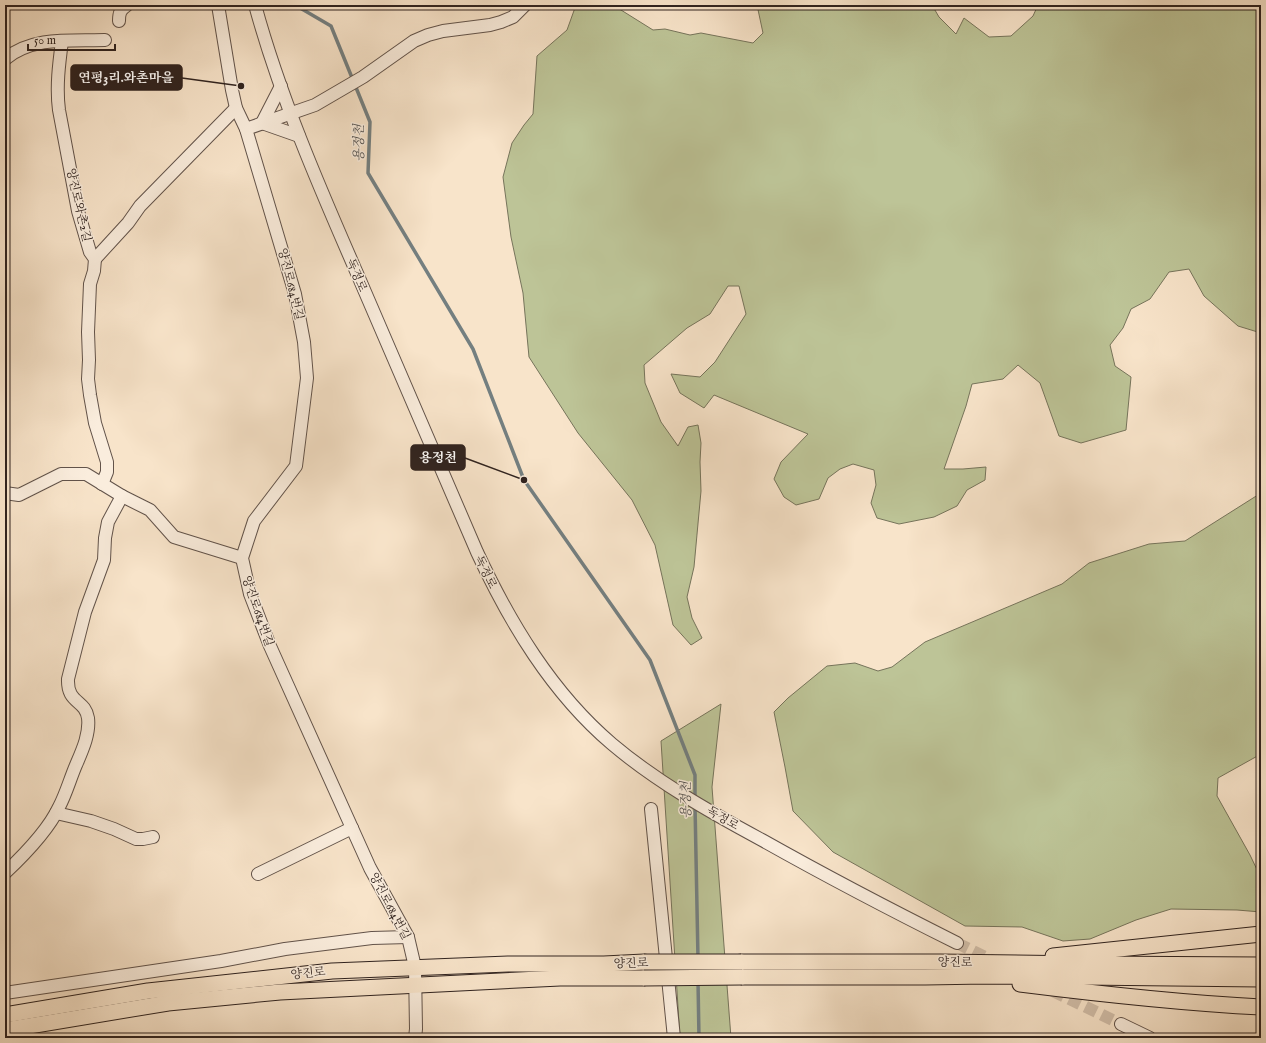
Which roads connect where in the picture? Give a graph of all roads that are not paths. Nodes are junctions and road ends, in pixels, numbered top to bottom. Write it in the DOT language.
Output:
graph roads {
  1 [pos="127,5"];
  2 [pos="218,5"];
  3 [pos="255,5"];
  4 [pos="525,5"];
  5 [pos="119,21"];
  6 [pos="105,40"];
  7 [pos="62,41"];
  8 [pos="5,58"];
  9 [pos="281,86"];
  10 [pos="236,108"];
  11 [pos="291,114"];
  12 [pos="262,123"];
  13 [pos="246,128"];
  14 [pos="300,136"];
  15 [pos="95,259"];
  16 [pos="102,484"];
  17 [pos="5,493"];
  18 [pos="122,496"];
  19 [pos="242,558"];
  20 [pos="651,809"];
  21 [pos="56,813"];
  22 [pos="352,828"];
  23 [pos="152,837"];
  24 [pos="5,873"];
  25 [pos="258,874"];
  26 [pos="1261,934"];
  27 [pos="408,937"];
  28 [pos="957,943"];
  29 [pos="940,962"];
  30 [pos="1261,965"];
  31 [pos="415,967"];
  32 [pos="742,970"];
  33 [pos="956,976"];
  34 [pos="1261,979"];
  35 [pos="415,986"];
  36 [pos="5,993"];
  37 [pos="1261,1007"];
  38 [pos="5,1016"];
  39 [pos="1121,1024"];
  40 [pos="5,1030"];
  41 [pos="416,1038"];
  42 [pos="674,1038"];
  43 [pos="1150,1038"];
  1 -- 5 [label="street"];
  2 -- 10 [label="street, 양진로684번길"];
  3 -- 9 [label="street, 독정로"];
  4 -- 11 [label="street"];
  6 -- 7 [label="street"];
  7 -- 8 [label="street"];
  7 -- 15 [label="street, 양진로와촌2길"];
  9 -- 11 [label="street, 독정로"];
  9 -- 12 [label="street"];
  10 -- 13 [label="street, 양진로684번길"];
  10 -- 15 [label="street"];
  11 -- 12 [label="street"];
  11 -- 14 [label="street, 독정로"];
  12 -- 13 [label="street"];
  12 -- 14 [label="street"];
  13 -- 19 [label="street, 양진로684번길"];
  14 -- 28 [label="street, 독정로"];
  15 -- 16 [label="street"];
  16 -- 17 [label="street"];
  16 -- 18 [label="street"];
  18 -- 19 [label="street"];
  18 -- 21 [label="street"];
  19 -- 22 [label="street, 양진로684번길"];
  20 -- 42 [label="street"];
  21 -- 23 [label="street"];
  21 -- 24 [label="street"];
  22 -- 25 [label="street"];
  22 -- 27 [label="street, 양진로684번길"];
  26 -- 29 [label="main road"];
  27 -- 31 [label="street, 양진로684번길"];
  27 -- 36 [label="street"];
  29 -- 30 [label="main road, 양진로"];
  29 -- 32 [label="main road, 양진로"];
  31 -- 32 [label="main road, 양진로, bridge"];
  31 -- 35 [label="street, 양진로684번길"];
  31 -- 38 [label="main road, 양진로"];
  32 -- 33 [label="main road, 양진로"];
  32 -- 35 [label="main road, 양진로, bridge"];
  33 -- 34 [label="main road, 양진로"];
  33 -- 37 [label="main road"];
  35 -- 40 [label="main road, 양진로"];
  35 -- 41 [label="street, 양진로684번길"];
  39 -- 43 [label="street"];
}
